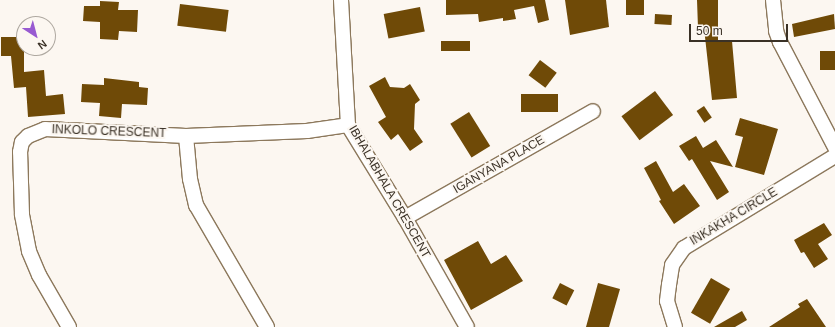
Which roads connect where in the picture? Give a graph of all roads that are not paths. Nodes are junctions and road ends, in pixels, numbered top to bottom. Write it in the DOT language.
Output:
graph roads {
  1 [pos="341,0"];
  2 [pos="774,0"];
  3 [pos="592,111"];
  4 [pos="348,124"];
  5 [pos="186,136"];
  6 [pos="835,147"];
  7 [pos="835,156"];
  8 [pos="405,218"];
  9 [pos="465,326"];
  10 [pos="69,327"];
  11 [pos="267,327"];
  12 [pos="675,327"];
  1 -- 4 [label="street, IBHALABHALA CRESCENT"];
  2 -- 6 [label="street"];
  3 -- 8 [label="street, IGANYANA PLACE"];
  4 -- 5 [label="street, INKOLO CRESCENT"];
  4 -- 8 [label="street, IBHALABHALA CRESCENT"];
  5 -- 10 [label="street, INKOLO CRESCENT"];
  5 -- 11 [label="street"];
  7 -- 12 [label="street, INKAKHA CIRCLE"];
  8 -- 9 [label="street, IBHALABHALA CRESCENT"];
}
